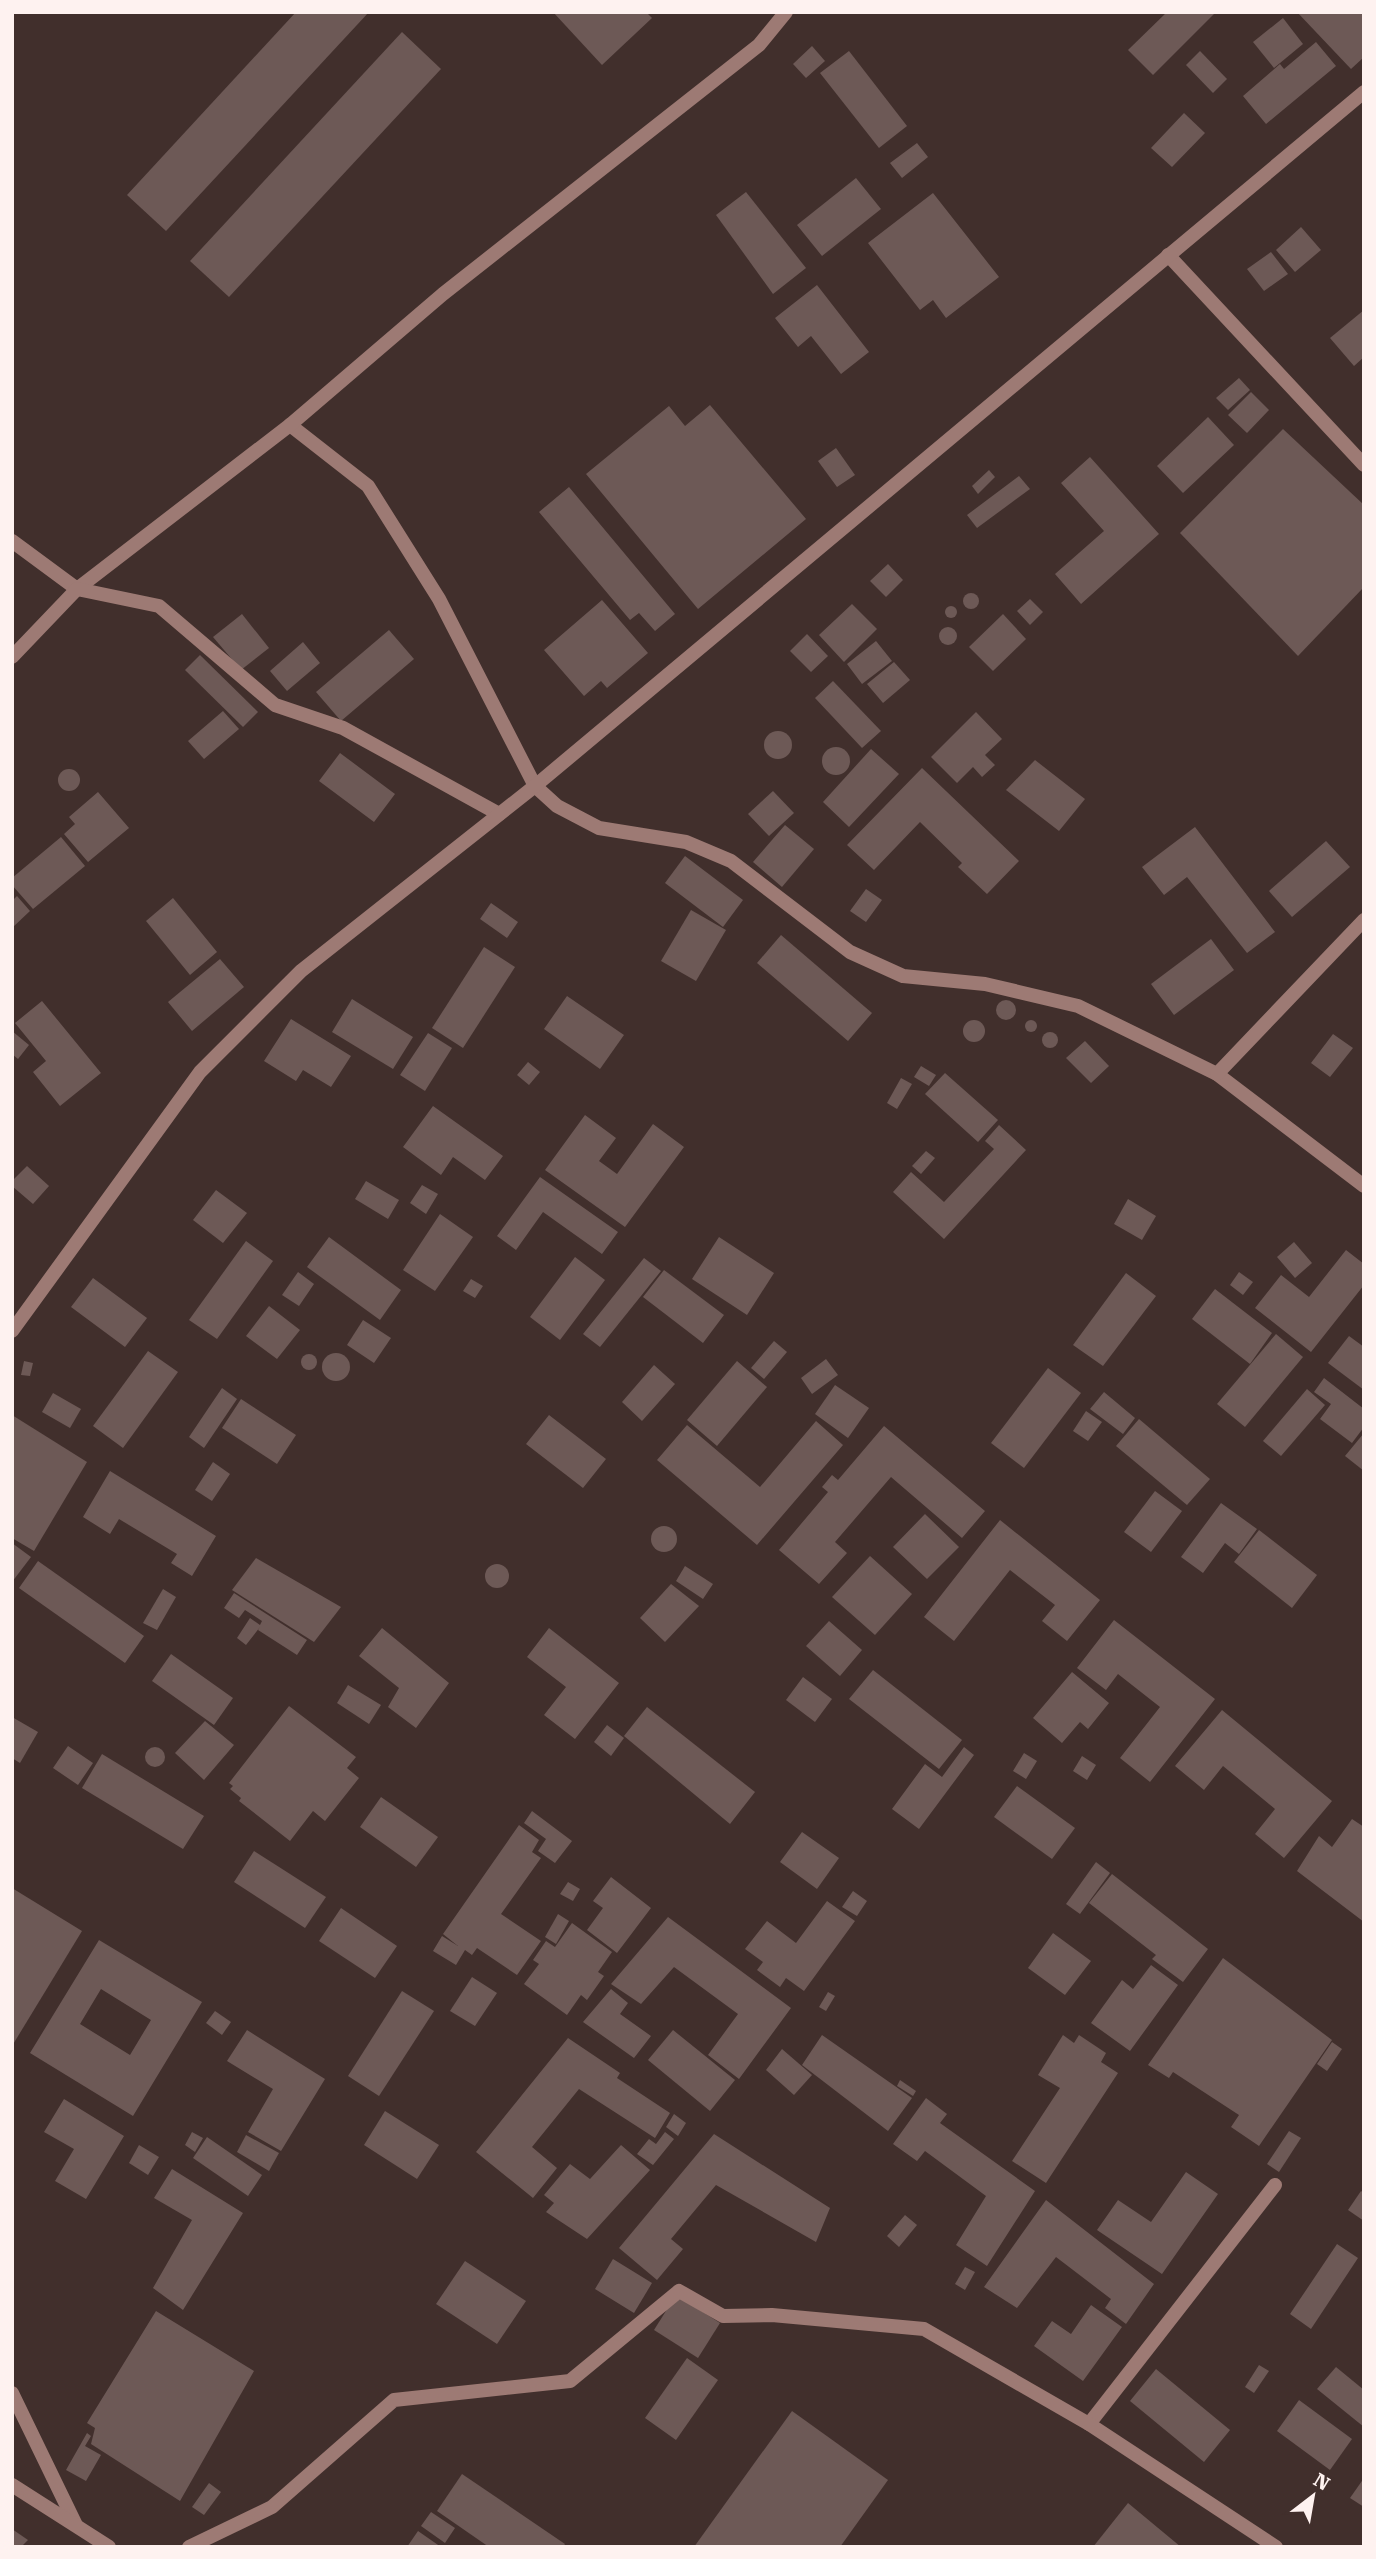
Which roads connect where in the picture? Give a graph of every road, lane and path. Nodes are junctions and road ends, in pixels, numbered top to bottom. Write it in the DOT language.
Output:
graph roads {
  1 [pos="786,12"];
  2 [pos="1364,92"];
  3 [pos="1168,255"];
  4 [pos="290,425"];
  5 [pos="1364,465"];
  6 [pos="12,541"];
  7 [pos="77,589"];
  8 [pos="12,657"];
  9 [pos="535,786"];
  10 [pos="499,814"];
  11 [pos="1364,920"];
  12 [pos="1217,1074"];
  13 [pos="1364,1186"];
  14 [pos="14,1327"];
  15 [pos="1275,2185"];
  16 [pos="12,2393"];
  17 [pos="1089,2424"];
  18 [pos="12,2484"];
  19 [pos="76,2525"];
  20 [pos="109,2547"];
  21 [pos="189,2547"];
  22 [pos="1276,2547"];
  1 -- 4 [label="street"];
  2 -- 3 [label="street"];
  3 -- 5 [label="street"];
  3 -- 9 [label="street"];
  4 -- 7 [label="street"];
  4 -- 9 [label="street"];
  6 -- 7 [label="street"];
  7 -- 8 [label="street"];
  7 -- 10 [label="street"];
  9 -- 10 [label="street"];
  9 -- 12 [label="street"];
  10 -- 14 [label="street"];
  11 -- 12 [label="street"];
  12 -- 13 [label="street"];
  15 -- 17 [label="street"];
  16 -- 19 [label="street"];
  17 -- 21 [label="street"];
  17 -- 22 [label="street"];
  18 -- 19 [label="street"];
  19 -- 20 [label="street"];
}
